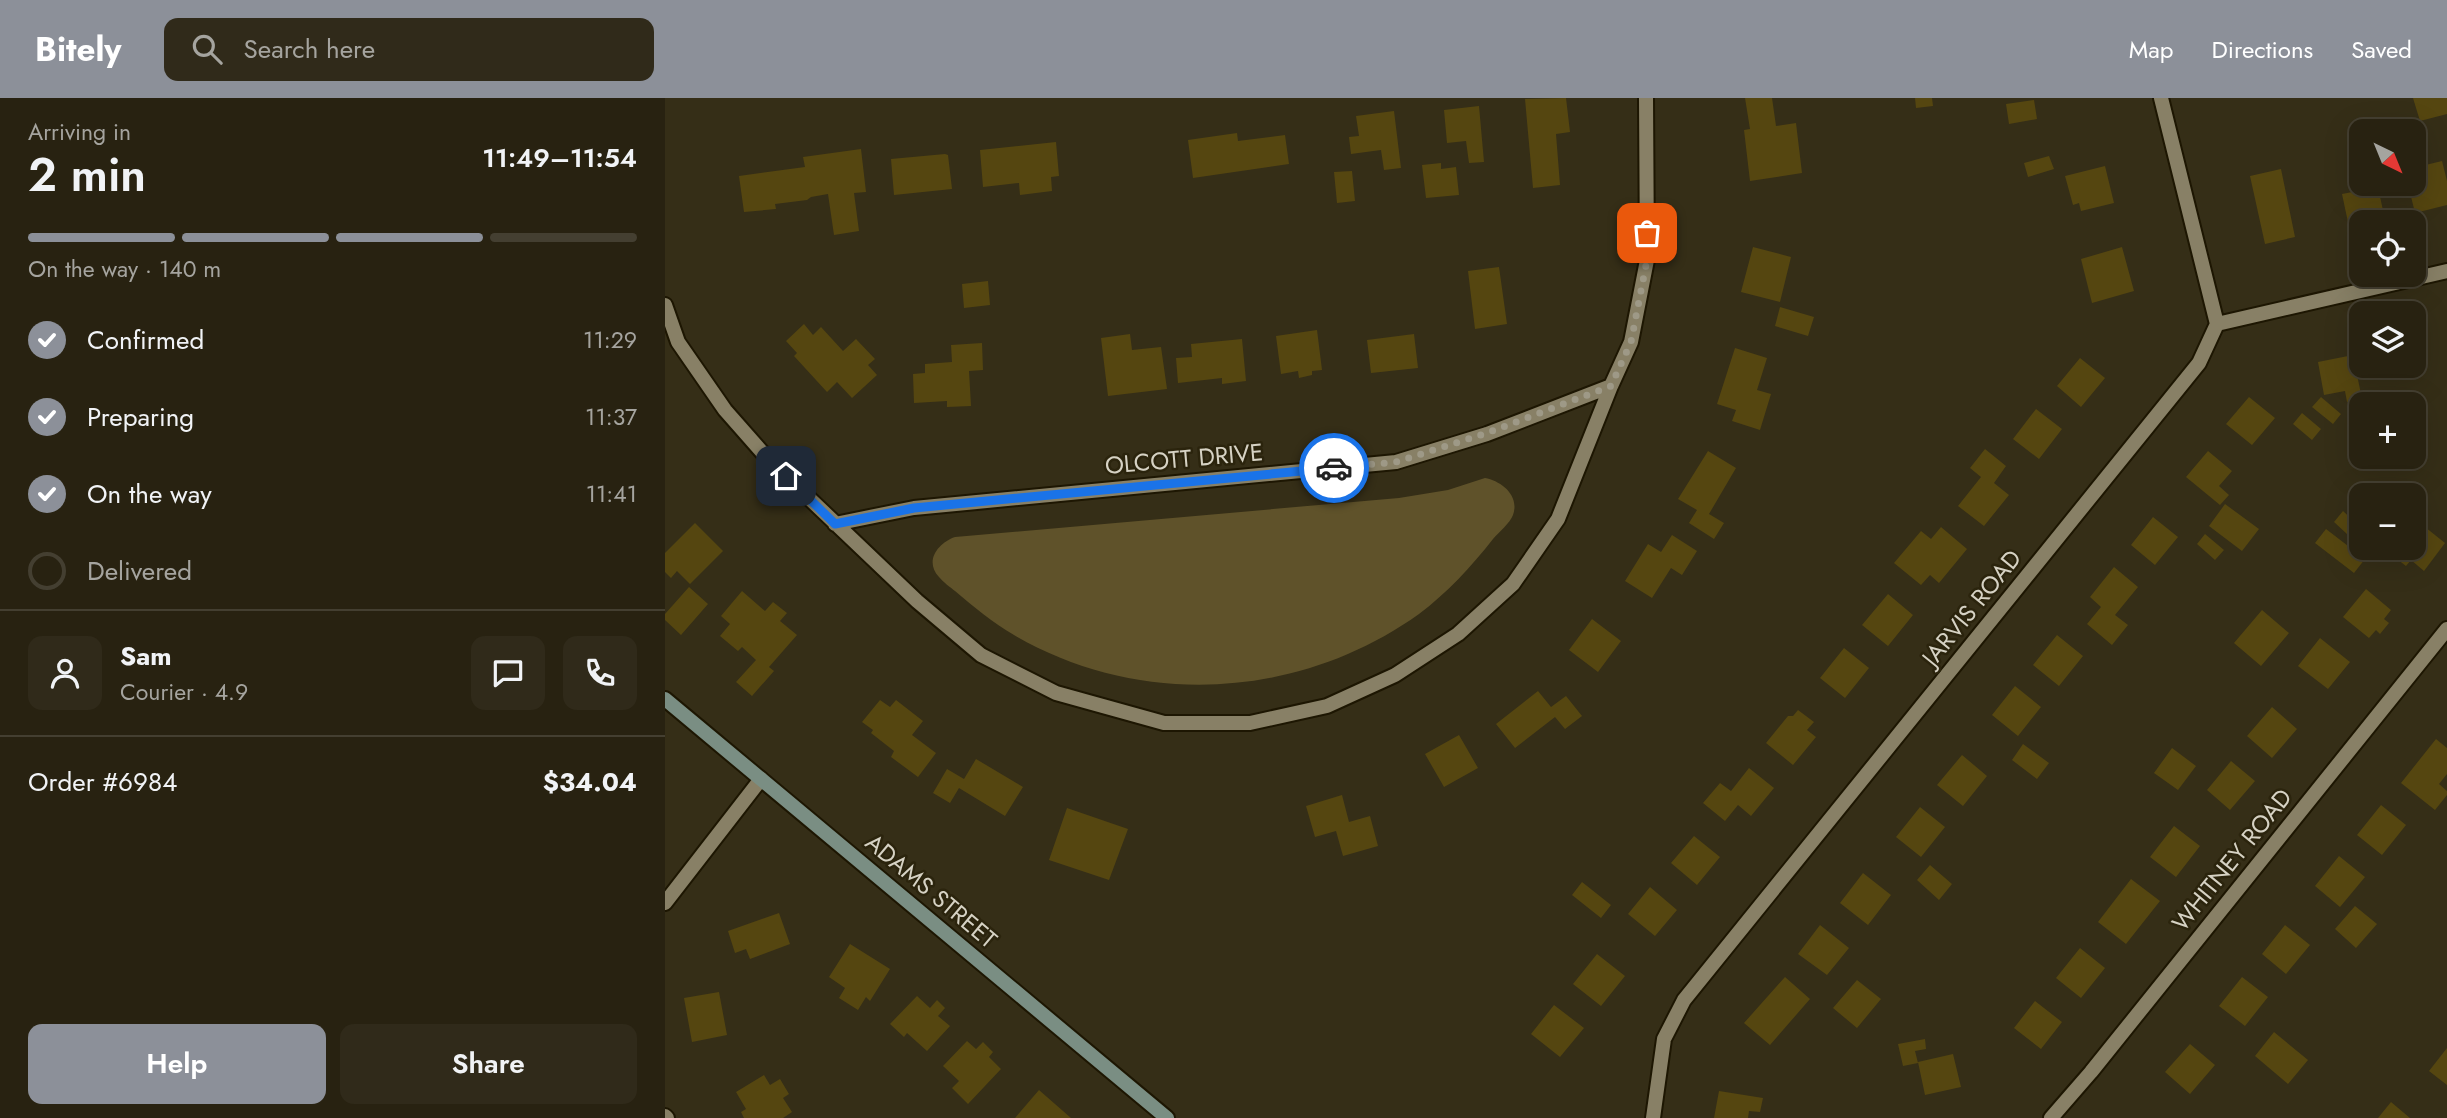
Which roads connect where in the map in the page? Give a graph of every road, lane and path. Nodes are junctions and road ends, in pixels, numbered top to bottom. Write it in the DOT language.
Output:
graph roads {
  1 [pos="1646,98"];
  2 [pos="2161,98"];
  3 [pos="2447,271"];
  4 [pos="665,305"];
  5 [pos="2217,324"];
  6 [pos="1611,386"];
  7 [pos="835,524"];
  8 [pos="2447,629"];
  9 [pos="665,699"];
  10 [pos="761,779"];
  11 [pos="665,903"];
  12 [pos="1167,1118"];
  13 [pos="1653,1118"];
  14 [pos="2051,1118"];
  1 -- 6 [label="street"];
  2 -- 5 [label="street"];
  3 -- 5 [label="street"];
  4 -- 7 [label="street"];
  5 -- 13 [label="street, JARVIS ROAD"];
  6 -- 7 [label="street, OLCOTT DRIVE"];
  6 -- 7 [label="street"];
  8 -- 14 [label="street, WHITNEY ROAD"];
  9 -- 10 [label="main road, ADAMS STREET"];
  10 -- 11 [label="street"];
  10 -- 12 [label="main road, ADAMS STREET"];
}
